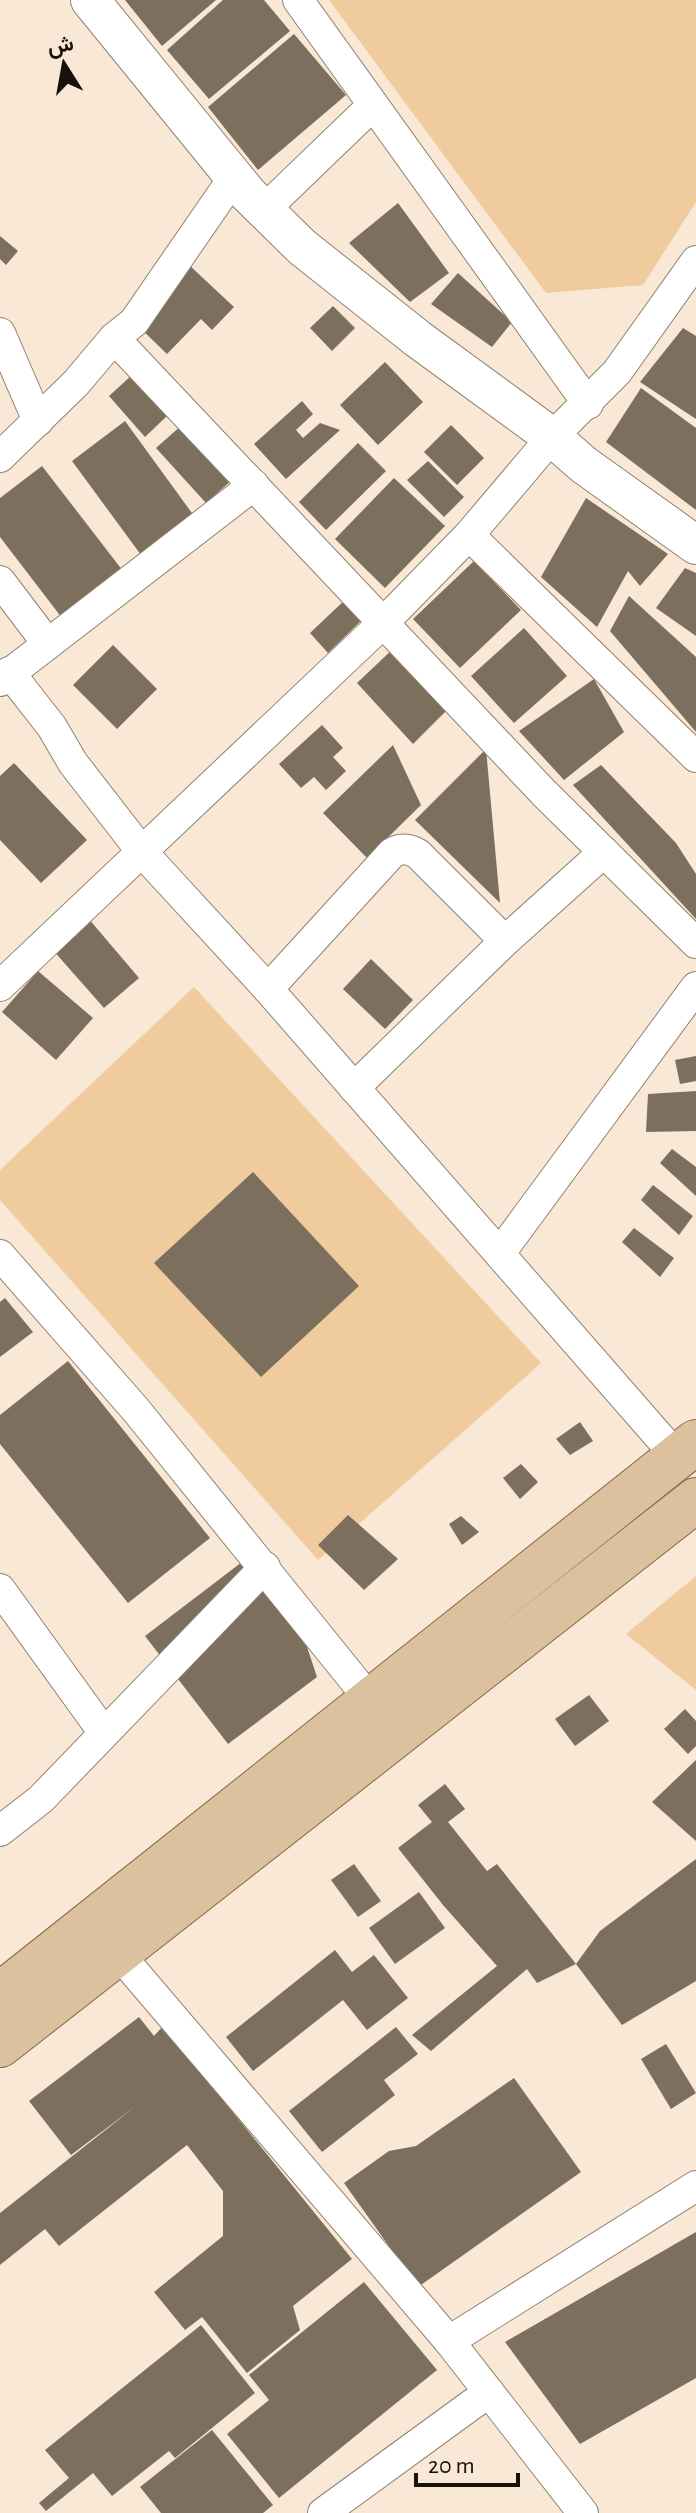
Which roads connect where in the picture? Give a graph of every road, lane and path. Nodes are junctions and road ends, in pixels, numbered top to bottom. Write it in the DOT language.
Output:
graph roads {
  1 [pos="90,0"];
  2 [pos="298,0"];
  3 [pos="373,105"];
  4 [pos="234,177"];
  5 [pos="264,210"];
  6 [pos="696,261"];
  7 [pos="0,333"];
  8 [pos="114,338"];
  9 [pos="588,404"];
  10 [pos="38,421"];
  11 [pos="552,437"];
  12 [pos="0,457"];
  13 [pos="254,485"];
  14 [pos="469,535"];
  15 [pos="696,545"];
  16 [pos="0,581"];
  17 [pos="383,623"];
  18 [pos="47,643"];
  19 [pos="5,677"];
  20 [pos="696,757"];
  21 [pos="142,852"];
  22 [pos="604,852"];
  23 [pos="505,941"];
  24 [pos="696,943"];
  25 [pos="0,986"];
  26 [pos="268,989"];
  27 [pos="694,997"];
  28 [pos="354,1088"];
  29 [pos="500,1253"];
  30 [pos="0,1255"];
  31 [pos="687,1449"];
  32 [pos="696,1500"];
  33 [pos="265,1567"];
  34 [pos="0,1589"];
  35 [pos="371,1701"];
  36 [pos="104,1733"];
  37 [pos="0,1831"];
  38 [pos="118,1953"];
  39 [pos="2,1989"];
  40 [pos="0,2045"];
  41 [pos="696,2186"];
  42 [pos="449,2341"];
  43 [pos="489,2392"];
  44 [pos="323,2513"];
  45 [pos="583,2513"];
  1 -- 4 [label="street"];
  2 -- 3 [label="street"];
  3 -- 5 [label="street"];
  3 -- 9 [label="street"];
  4 -- 5 [label="street"];
  4 -- 8 [label="street"];
  5 -- 11 [label="street"];
  6 -- 9 [label="street"];
  7 -- 10 [label="street"];
  8 -- 10 [label="street"];
  8 -- 13 [label="street"];
  9 -- 11 [label="street"];
  10 -- 12 [label="street"];
  11 -- 14 [label="street"];
  11 -- 15 [label="street"];
  13 -- 17 [label="street"];
  13 -- 18 [label="street"];
  14 -- 17 [label="street"];
  14 -- 20 [label="street"];
  16 -- 18 [label="street"];
  17 -- 21 [label="street"];
  17 -- 22 [label="street"];
  18 -- 19 [label="street"];
  19 -- 21 [label="street"];
  21 -- 25 [label="street"];
  21 -- 26 [label="street"];
  22 -- 23 [label="street"];
  22 -- 24 [label="street"];
  23 -- 26 [label="street"];
  23 -- 28 [label="street"];
  26 -- 28 [label="street"];
  27 -- 29 [label="street"];
  28 -- 29 [label="street"];
  29 -- 31 [label="street"];
  30 -- 33 [label="street"];
  31 -- 35 [label="main road"];
  32 -- 38 [label="main road"];
  33 -- 35 [label="street"];
  33 -- 36 [label="street"];
  34 -- 36 [label="street"];
  35 -- 39 [label="main road"];
  36 -- 37 [label="street"];
  38 -- 40 [label="main road"];
  38 -- 42 [label="street"];
  41 -- 42 [label="street"];
  42 -- 43 [label="street"];
  43 -- 44 [label="street"];
  43 -- 45 [label="street"];
}
